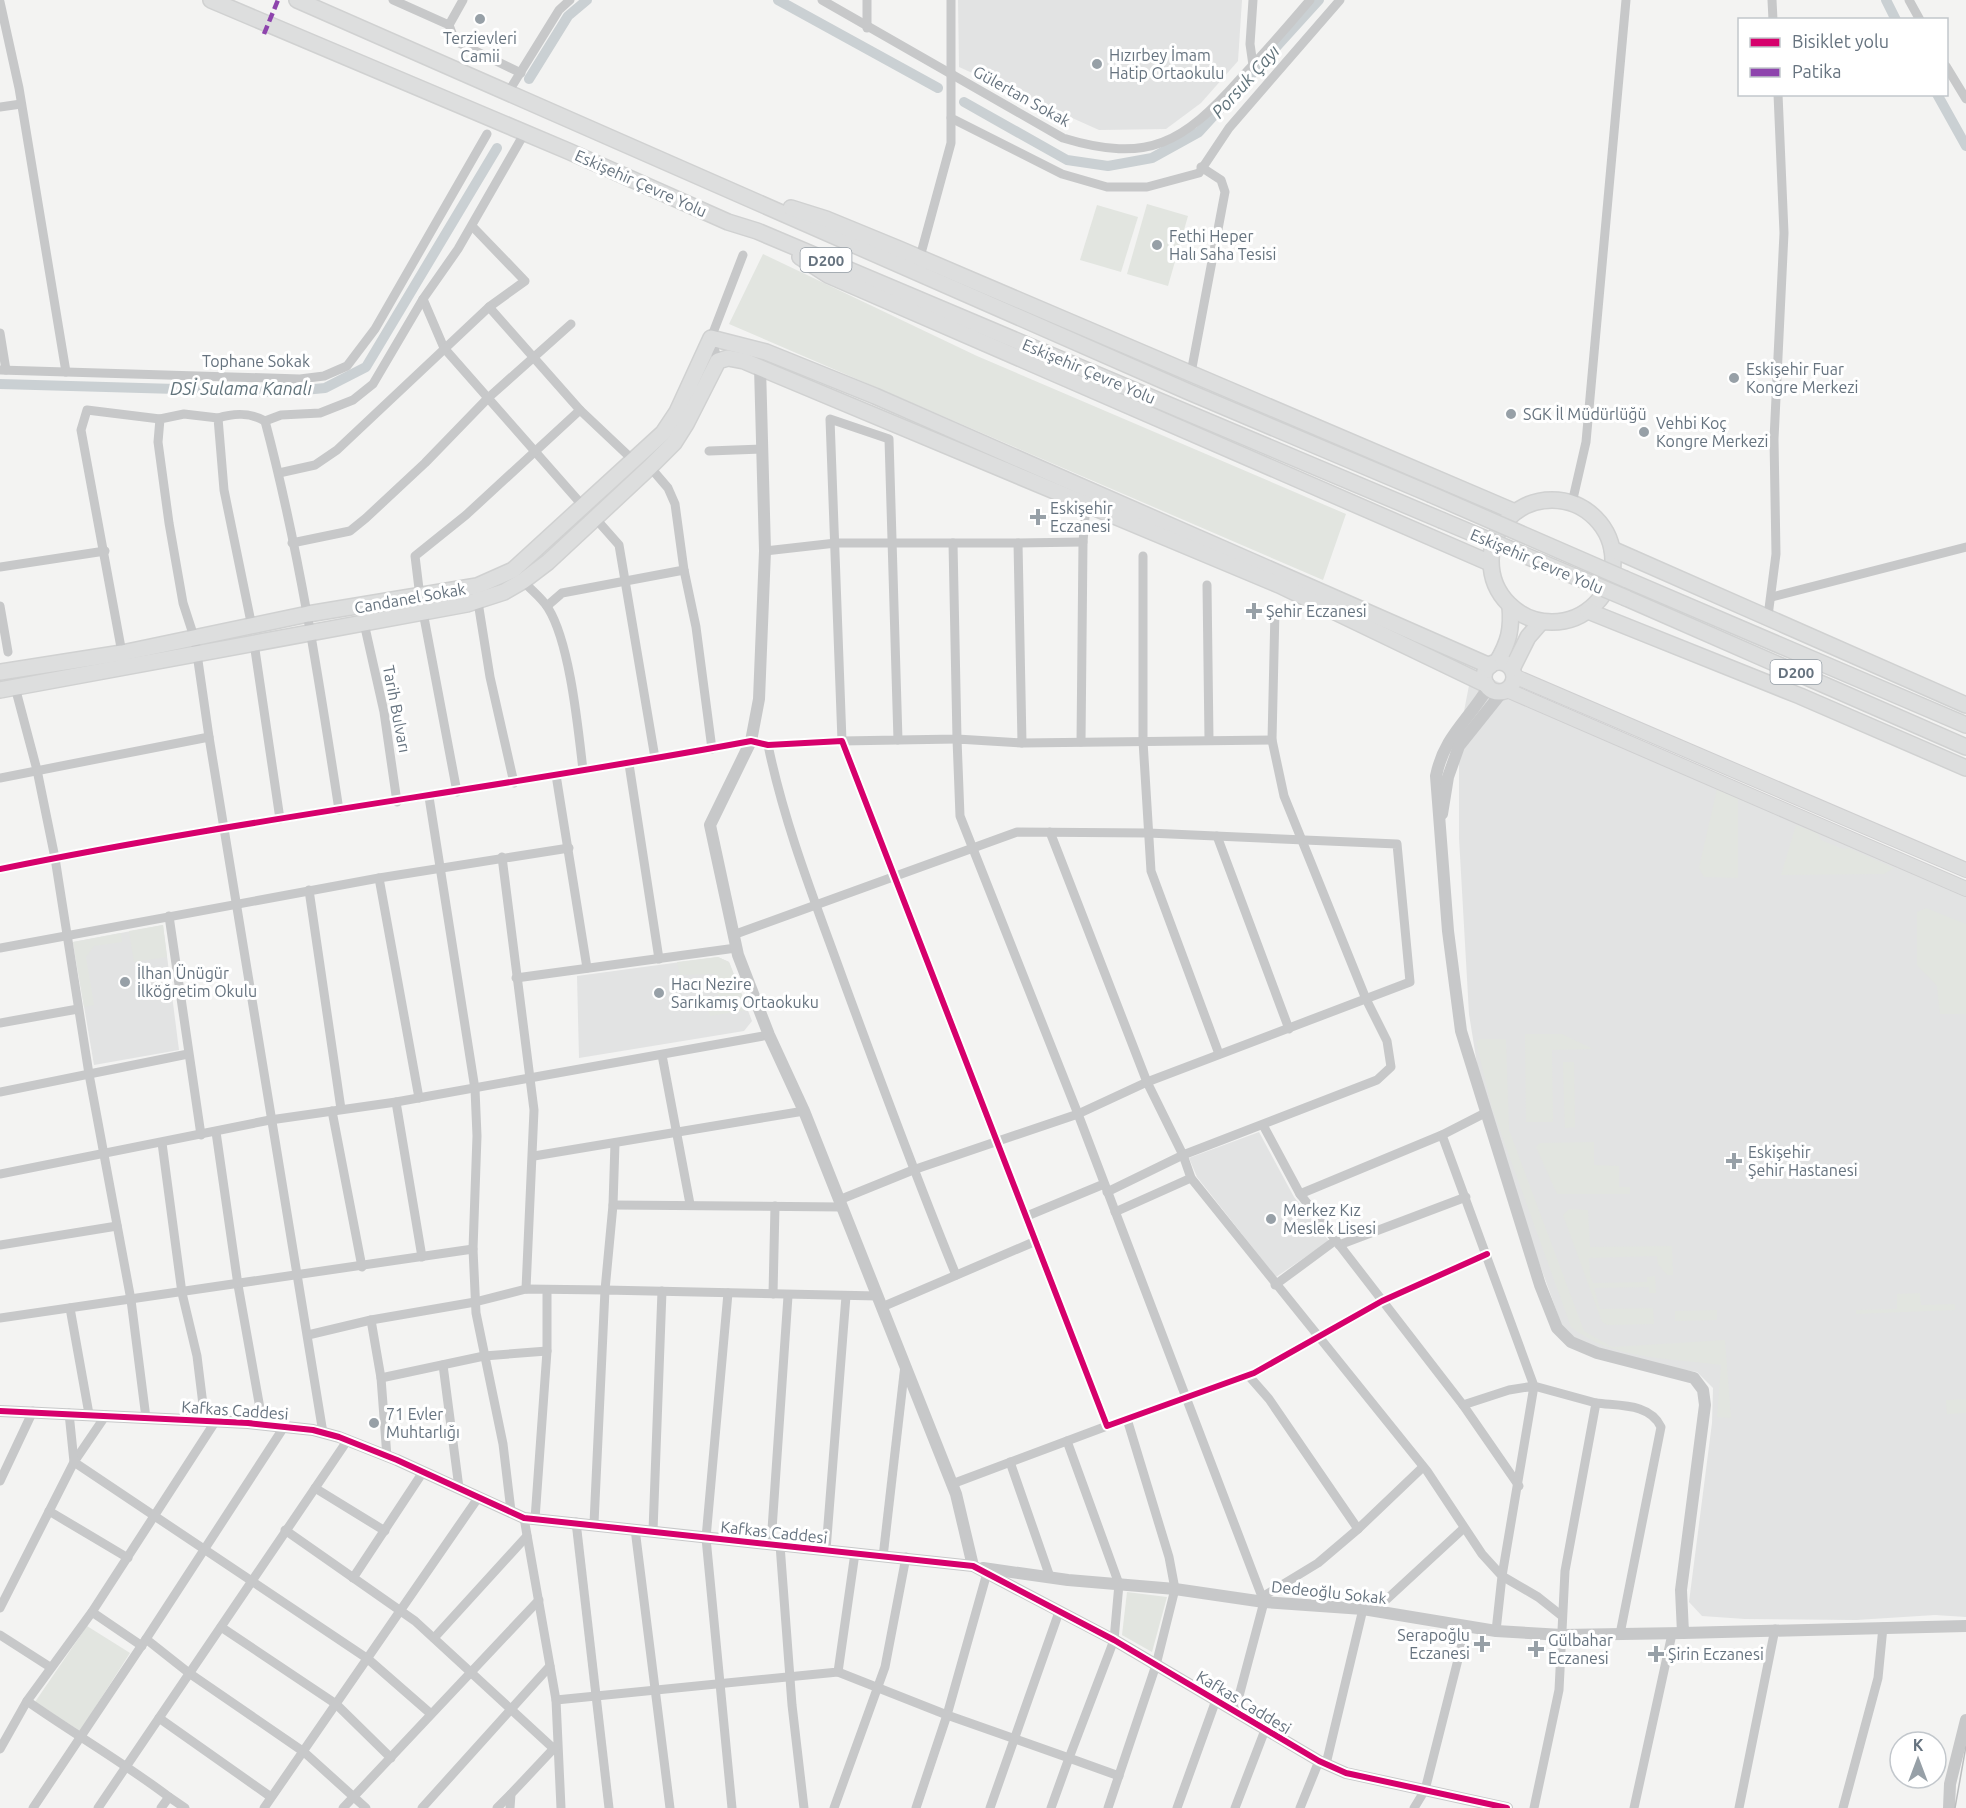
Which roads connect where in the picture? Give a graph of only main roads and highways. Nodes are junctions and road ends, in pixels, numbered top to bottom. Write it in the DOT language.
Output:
graph roads {
  1 [pos="211,0"];
  2 [pos="297,0"];
  3 [pos="734,192"];
  4 [pos="757,231"];
  5 [pos="1515,512"];
  6 [pos="1612,549"];
  7 [pos="1490,563"];
  8 [pos="422,605"];
  9 [pos="1510,606"];
  10 [pos="1588,611"];
  11 [pos="1541,622"];
  12 [pos="196,646"];
  13 [pos="1494,664"];
  14 [pos="0,672"];
  15 [pos="1502,683"];
  16 [pos="8,688"];
  17 [pos="1966,705"];
  18 [pos="1966,725"];
  19 [pos="1966,747"];
  20 [pos="1966,768"];
  21 [pos="1966,870"];
  22 [pos="1966,889"];
  1 -- 4 [label="main road, Eskişehir Çevre Yolu / D200"];
  2 -- 3 [label="main road, Eskişehir Çevre Yolu / D200"];
  3 -- 5 [label="main road"];
  3 -- 18 [label="main road, Eskişehir Çevre Yolu / D200, bridge"];
  4 -- 7 [label="main road"];
  4 -- 19 [label="main road, Eskişehir Çevre Yolu / D200, bridge"];
  5 -- 6 [label="main road"];
  5 -- 7 [label="main road"];
  6 -- 10 [label="main road"];
  6 -- 17 [label="main road"];
  7 -- 9 [label="main road"];
  8 -- 12 [label="main road"];
  8 -- 12 [label="main road, Candanel Sokak"];
  8 -- 13 [label="main road, Candanel Sokak"];
  8 -- 15 [label="main road"];
  9 -- 11 [label="main road"];
  9 -- 13 [label="main road"];
  10 -- 11 [label="main road"];
  10 -- 20 [label="main road"];
  11 -- 15 [label="main road"];
  12 -- 14 [label="main road, Candanel Sokak"];
  12 -- 16 [label="main road"];
  13 -- 15 [label="main road"];
  13 -- 15 [label="main road"];
  15 -- 21 [label="main road"];
  15 -- 22 [label="main road"];
}
